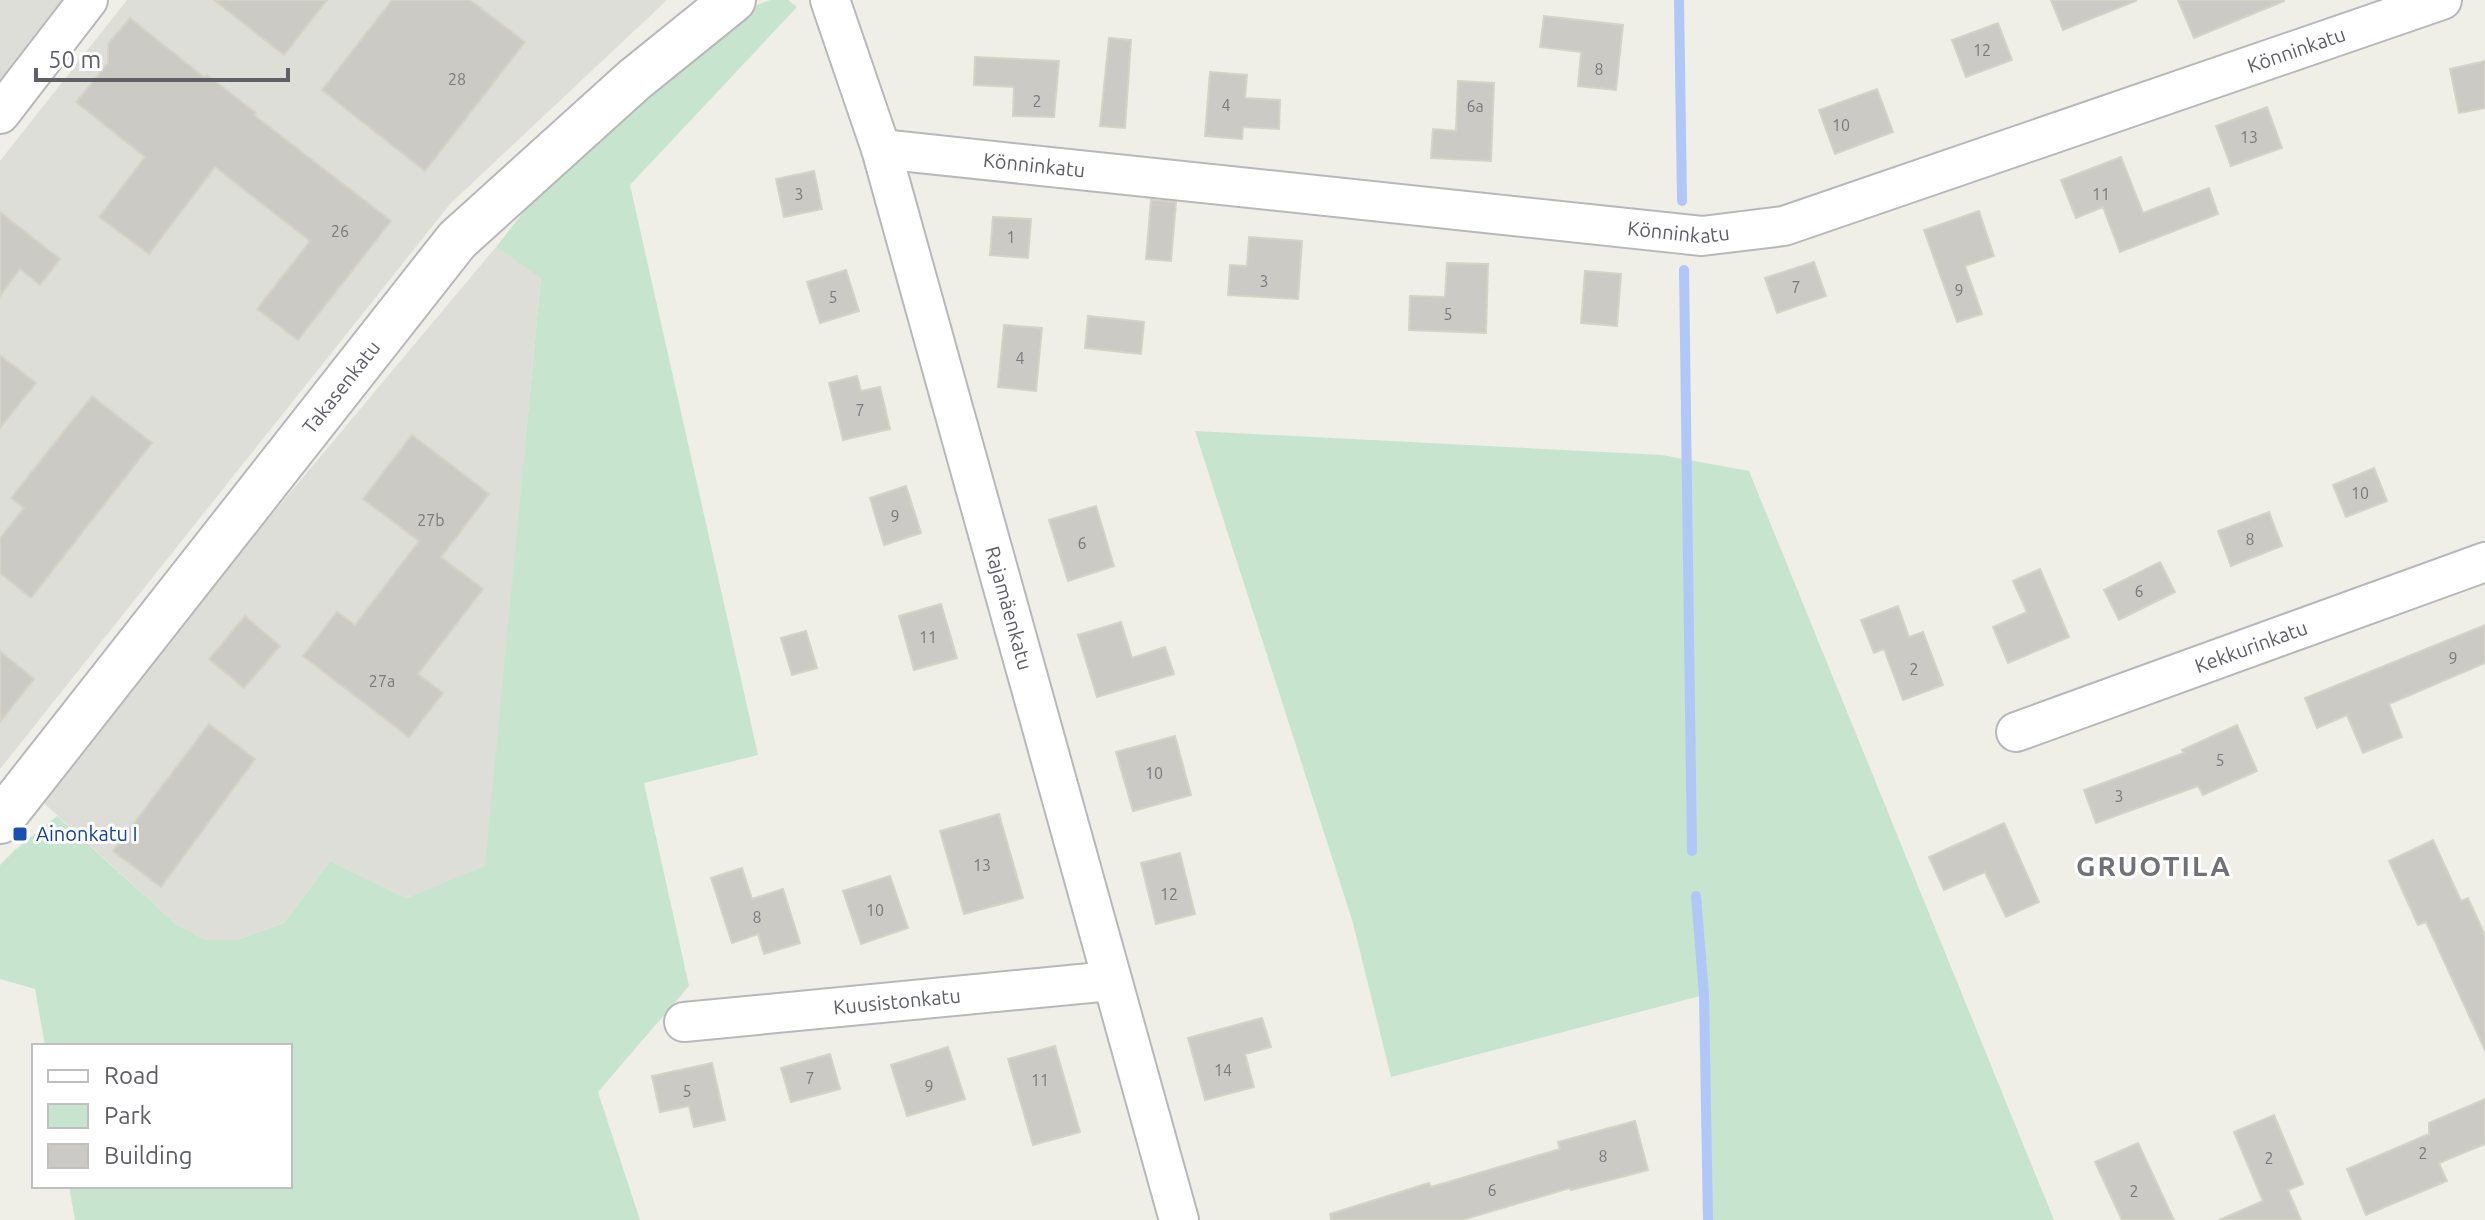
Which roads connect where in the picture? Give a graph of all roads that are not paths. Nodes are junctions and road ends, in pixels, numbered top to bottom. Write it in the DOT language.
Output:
graph roads {
  1 [pos="88,0"];
  2 [pos="733,0"];
  3 [pos="830,0"];
  4 [pos="2442,0"];
  5 [pos="0,114"];
  6 [pos="881,149"];
  7 [pos="2485,562"];
  8 [pos="2016,732"];
  9 [pos="0,821"];
  10 [pos="1111,981"];
  11 [pos="684,1022"];
  12 [pos="1179,1220"];
  1 -- 5 [label="street"];
  2 -- 9 [label="street, Takasenkatu"];
  3 -- 6 [label="street, Rajamäenkatu"];
  4 -- 6 [label="street, Könninkatu"];
  6 -- 10 [label="street, Rajamäenkatu"];
  7 -- 8 [label="street, Kekkurinkatu"];
  10 -- 11 [label="street, Kuusistonkatu"];
  10 -- 12 [label="street, Rajamäenkatu"];
}
